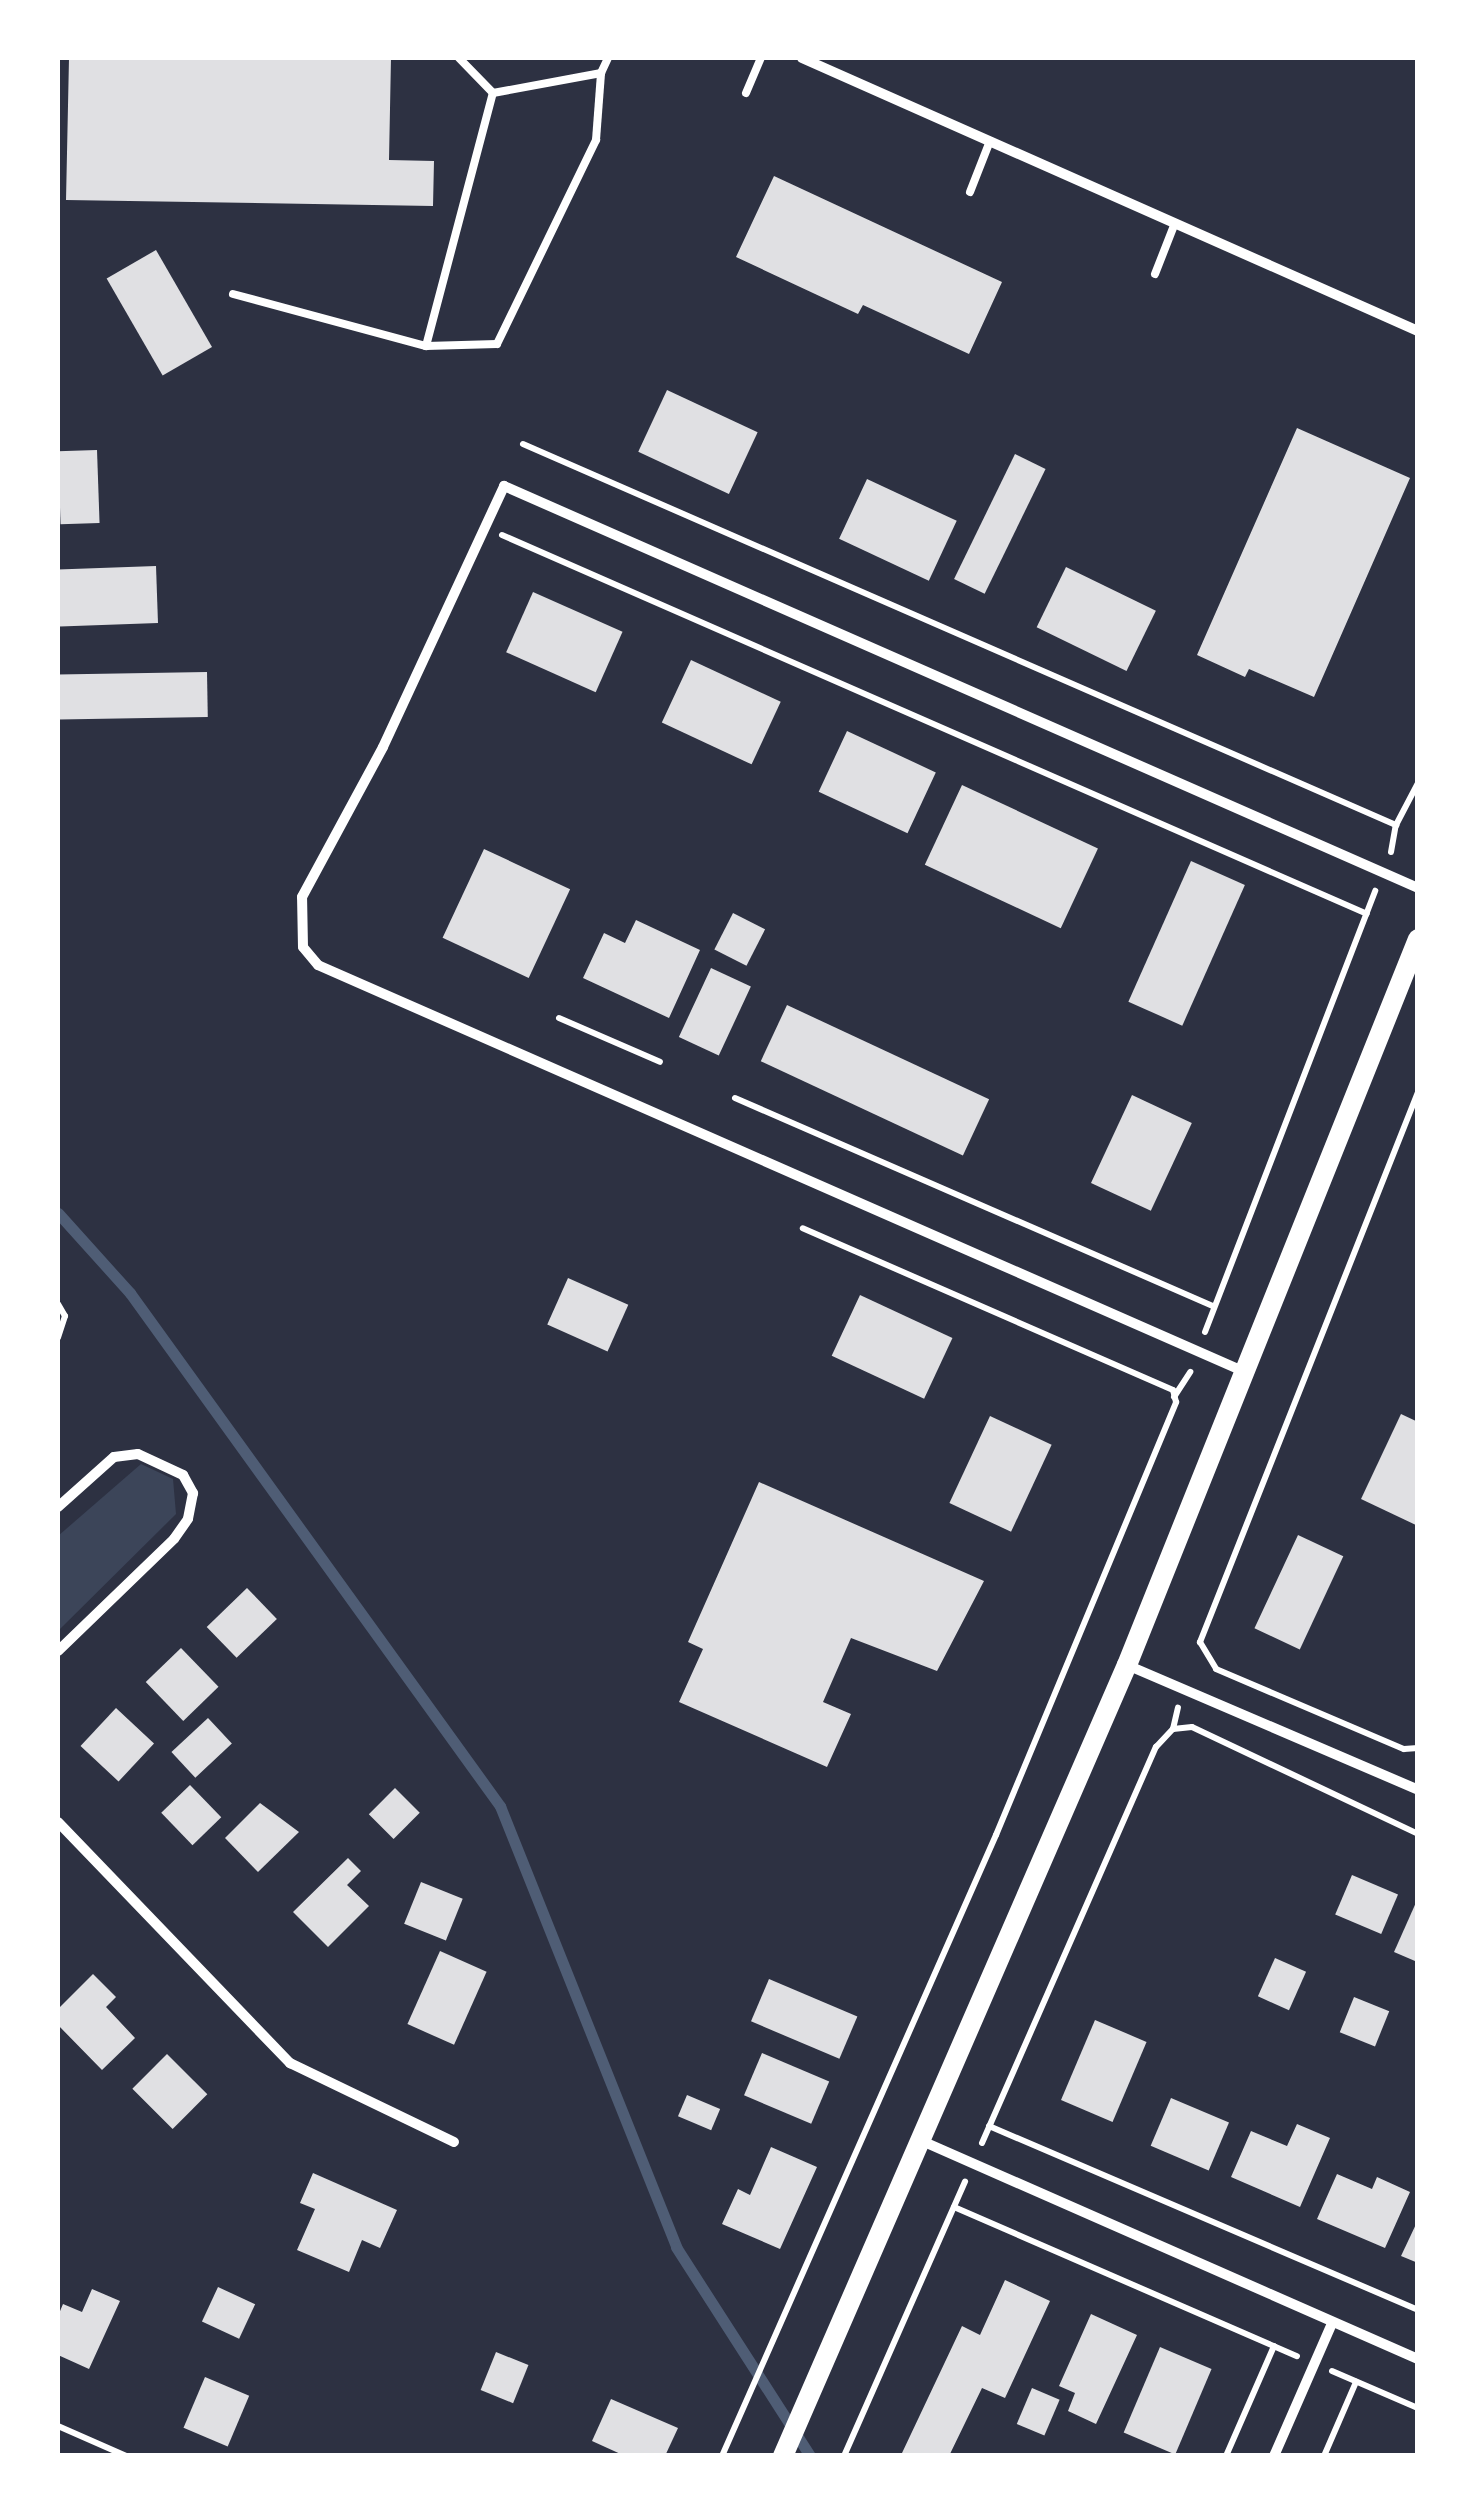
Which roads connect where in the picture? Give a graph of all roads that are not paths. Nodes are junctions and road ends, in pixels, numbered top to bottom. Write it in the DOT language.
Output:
graph roads {
  1 [pos="459,58"];
  2 [pos="608,58"];
  3 [pos="761,58"];
  4 [pos="802,58"];
  5 [pos="600,73"];
  6 [pos="746,92"];
  7 [pos="494,93"];
  8 [pos="990,141"];
  9 [pos="970,192"];
  10 [pos="1175,223"];
  11 [pos="1155,274"];
  12 [pos="233,294"];
  13 [pos="1418,331"];
  14 [pos="426,346"];
  15 [pos="1418,888"];
  16 [pos="1418,940"];
  17 [pos="1245,1372"];
  18 [pos="58,1508"];
  19 [pos="58,1651"];
  20 [pos="1127,1665"];
  21 [pos="1418,1790"];
  22 [pos="58,1822"];
  23 [pos="922,2141"];
  24 [pos="454,2142"];
  25 [pos="1332,2323"];
  26 [pos="1418,2360"];
  27 [pos="783,2456"];
  28 [pos="1274,2456"];
  1 -- 7 [label="lane"];
  2 -- 5 [label="lane"];
  3 -- 6 [label="lane"];
  4 -- 8 [label="street"];
  5 -- 7 [label="lane"];
  5 -- 14 [label="lane"];
  7 -- 14 [label="lane"];
  8 -- 9 [label="lane"];
  8 -- 10 [label="street"];
  10 -- 11 [label="lane"];
  10 -- 13 [label="street"];
  12 -- 14 [label="lane"];
  15 -- 17 [label="street"];
  16 -- 17 [label="main road"];
  17 -- 20 [label="main road"];
  18 -- 19 [label="street"];
  20 -- 21 [label="street"];
  20 -- 23 [label="main road"];
  22 -- 24 [label="street"];
  23 -- 25 [label="street"];
  23 -- 27 [label="main road"];
  25 -- 26 [label="street"];
  25 -- 28 [label="street"];
}
